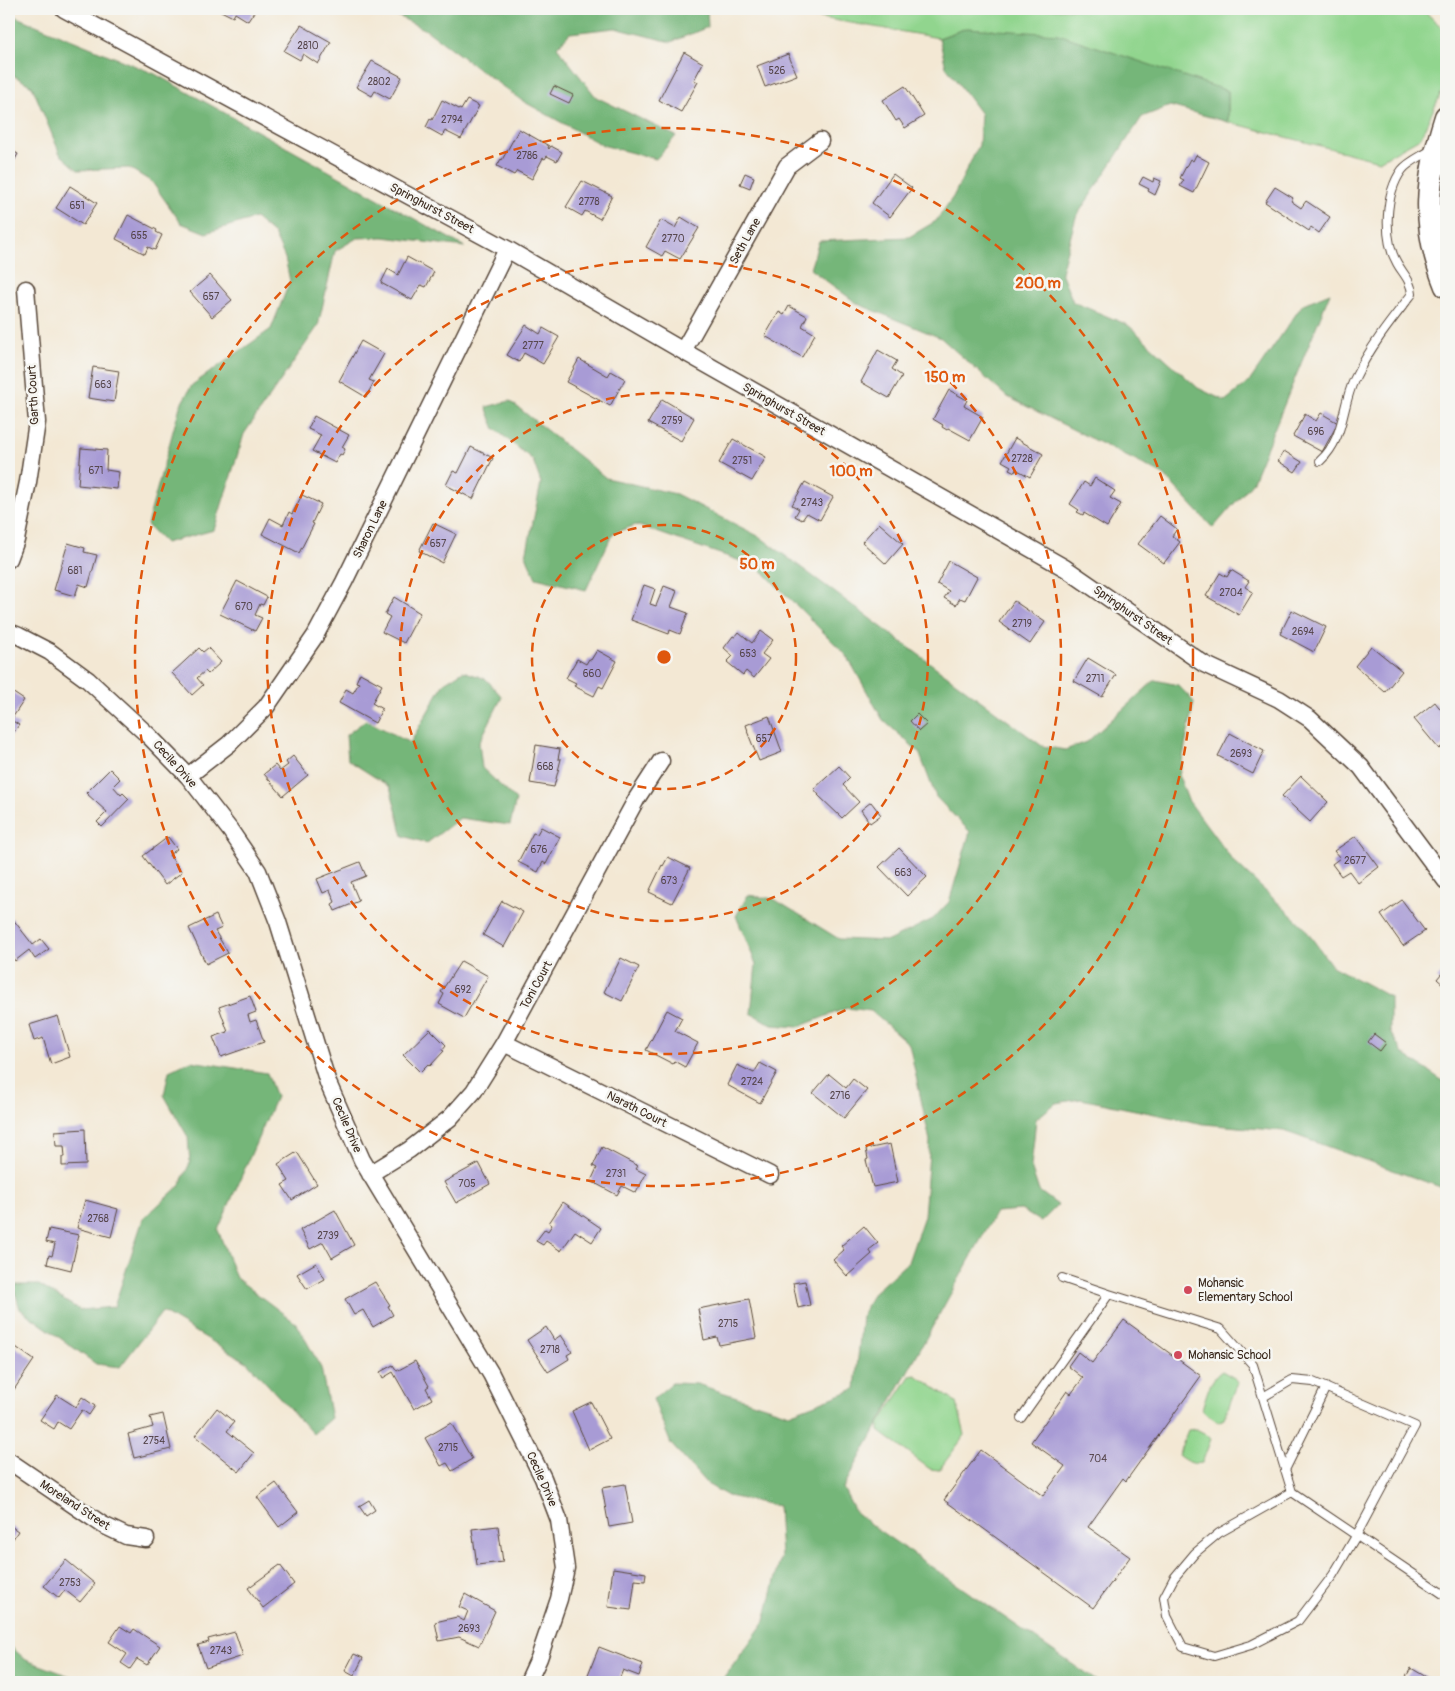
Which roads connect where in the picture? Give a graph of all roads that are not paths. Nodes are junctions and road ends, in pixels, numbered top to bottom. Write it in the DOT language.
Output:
graph roads {
  1 [pos="64,9"];
  2 [pos="1446,117"];
  3 [pos="820,141"];
  4 [pos="1436,146"];
  5 [pos="507,249"];
  6 [pos="1446,286"];
  7 [pos="26,289"];
  8 [pos="683,351"];
  9 [pos="1320,461"];
  10 [pos="9,559"];
  11 [pos="9,632"];
  12 [pos="661,760"];
  13 [pos="188,776"];
  14 [pos="1446,881"];
  15 [pos="504,1043"];
  16 [pos="370,1174"];
  17 [pos="770,1175"];
  18 [pos="1062,1278"];
  19 [pos="1109,1294"];
  20 [pos="1326,1387"];
  21 [pos="1263,1397"];
  22 [pos="1021,1418"];
  23 [pos="9,1461"];
  24 [pos="1285,1470"];
  25 [pos="1292,1492"];
  26 [pos="1356,1536"];
  27 [pos="146,1539"];
  28 [pos="1446,1596"];
  29 [pos="528,1682"];
  1 -- 5 [label="street, Springhurst Street"];
  2 -- 4 [label="street"];
  3 -- 8 [label="street, Seth Lane"];
  4 -- 6 [label="street"];
  4 -- 9 [label="lane"];
  5 -- 8 [label="street, Springhurst Street"];
  5 -- 13 [label="street, Sharon Lane"];
  7 -- 10 [label="street, Garth Court"];
  8 -- 14 [label="street, Springhurst Street"];
  11 -- 13 [label="street, Cecile Drive"];
  12 -- 15 [label="street, Toni Court"];
  13 -- 16 [label="street, Cecile Drive"];
  15 -- 16 [label="street, Toni Court"];
  15 -- 17 [label="street, Narath Court"];
  16 -- 29 [label="street, Cecile Drive"];
  18 -- 19 [label="lane"];
  19 -- 21 [label="lane"];
  19 -- 22 [label="lane"];
  20 -- 21 [label="lane"];
  20 -- 24 [label="lane"];
  20 -- 26 [label="lane"];
  21 -- 24 [label="lane"];
  23 -- 27 [label="street, Moreland Street"];
  24 -- 25 [label="lane"];
  25 -- 26 [label="lane"];
  25 -- 26 [label="lane"];
  26 -- 28 [label="lane"];
}
